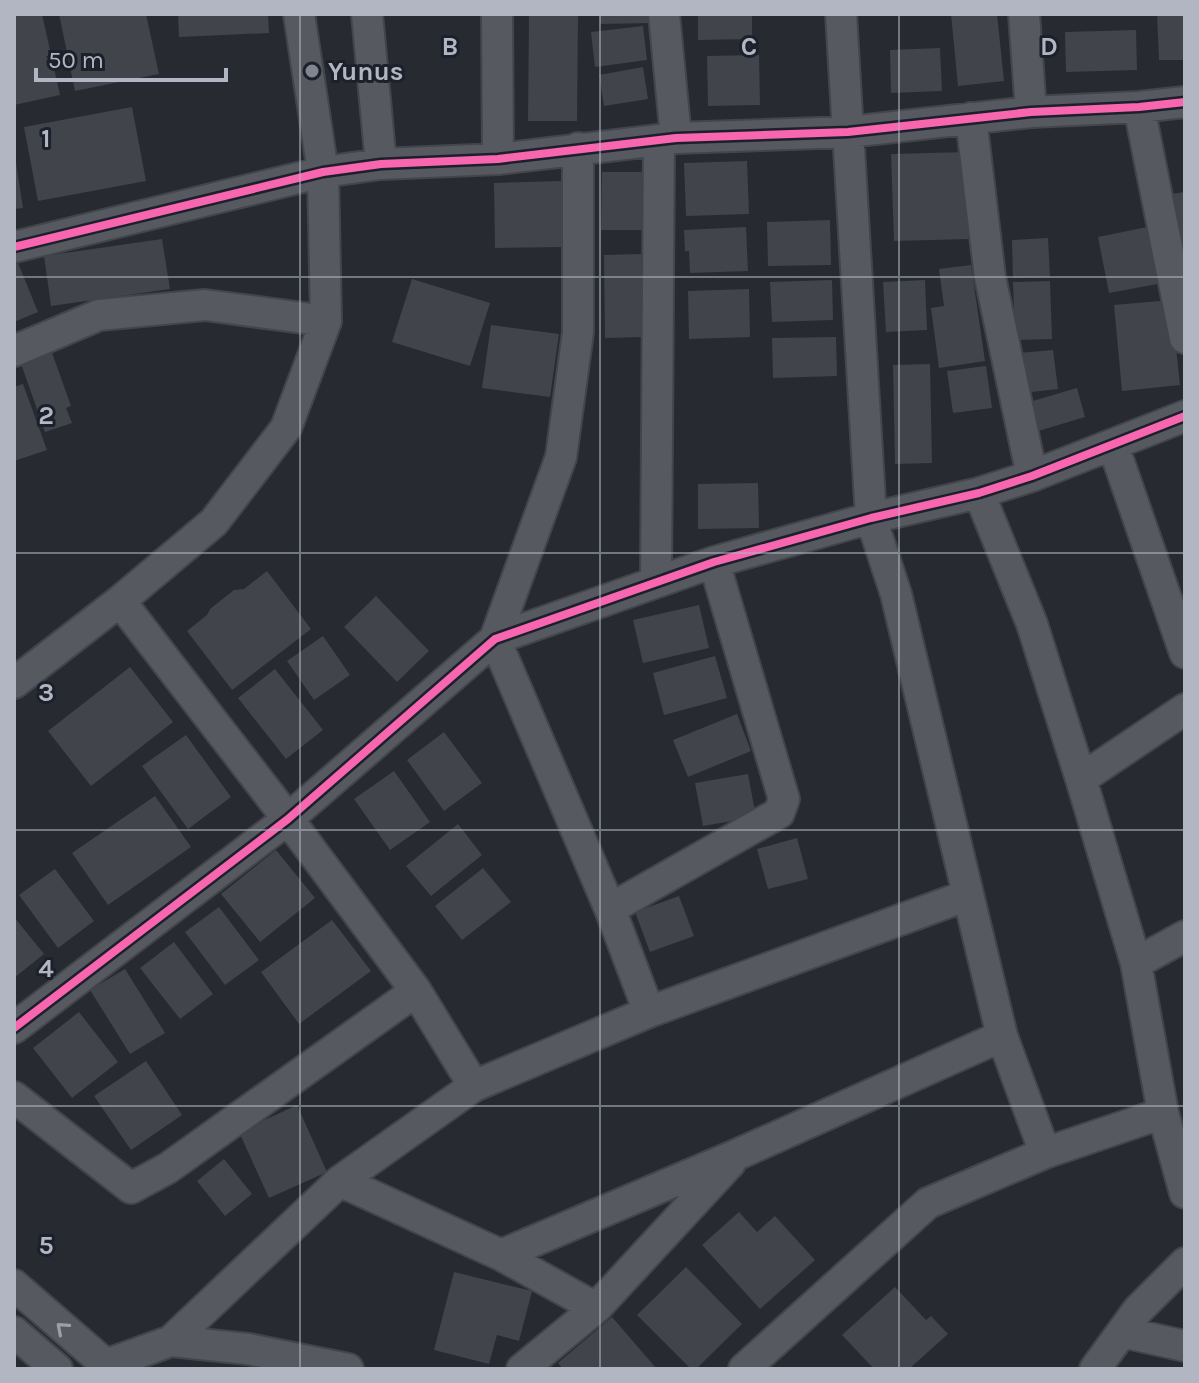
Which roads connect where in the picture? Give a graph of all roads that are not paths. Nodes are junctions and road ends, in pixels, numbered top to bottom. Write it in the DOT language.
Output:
graph roads {
  1 [pos="299,14"];
  2 [pos="367,14"];
  3 [pos="497,14"];
  4 [pos="664,14"];
  5 [pos="841,14"];
  6 [pos="1024,14"];
  7 [pos="1185,102"];
  8 [pos="1139,107"];
  9 [pos="1031,112"];
  10 [pos="971,118"];
  11 [pos="848,132"];
  12 [pos="667,139"];
  13 [pos="578,148"];
  14 [pos="498,159"];
  15 [pos="381,164"];
  16 [pos="323,172"];
  17 [pos="14,247"];
  18 [pos="326,321"];
  19 [pos="1185,338"];
  20 [pos="14,351"];
  21 [pos="1185,416"];
  22 [pos="1113,445"];
  23 [pos="1032,476"];
  24 [pos="979,493"];
  25 [pos="871,518"];
  26 [pos="714,562"];
  27 [pos="656,582"];
  28 [pos="120,601"];
  29 [pos="495,639"];
  30 [pos="1185,653"];
  31 [pos="14,683"];
  32 [pos="1185,709"];
  33 [pos="1081,779"];
  34 [pos="288,819"];
  35 [pos="968,895"];
  36 [pos="610,909"];
  37 [pos="1185,936"];
  38 [pos="1136,963"];
  39 [pos="416,991"];
  40 [pos="649,1012"];
  41 [pos="14,1028"];
  42 [pos="1002,1036"];
  43 [pos="474,1086"];
  44 [pos="14,1097"];
  45 [pos="1163,1113"];
  46 [pos="1045,1153"];
  47 [pos="736,1155"];
  48 [pos="340,1181"];
  49 [pos="1185,1193"];
  50 [pos="501,1255"];
  51 [pos="1185,1263"];
  52 [pos="14,1285"];
  53 [pos="596,1308"];
  54 [pos="14,1332"];
  55 [pos="1122,1332"];
  56 [pos="171,1341"];
  57 [pos="1185,1346"];
  58 [pos="108,1367"];
  59 [pos="57,1369"];
  60 [pos="348,1369"];
  61 [pos="522,1369"];
  62 [pos="744,1369"];
  63 [pos="1095,1369"];
  1 -- 16 [label="street"];
  2 -- 15 [label="street"];
  3 -- 14 [label="street"];
  4 -- 12 [label="street"];
  5 -- 11 [label="street"];
  6 -- 9 [label="street"];
  7 -- 8 [label="street"];
  8 -- 9 [label="street"];
  8 -- 19 [label="street"];
  9 -- 10 [label="street"];
  10 -- 11 [label="street"];
  10 -- 23 [label="street"];
  11 -- 12 [label="street"];
  11 -- 25 [label="street"];
  12 -- 13 [label="street"];
  12 -- 27 [label="street"];
  13 -- 14 [label="street"];
  13 -- 29 [label="street"];
  14 -- 15 [label="street"];
  15 -- 16 [label="street"];
  16 -- 17 [label="street"];
  16 -- 18 [label="street"];
  18 -- 20 [label="street"];
  18 -- 28 [label="street"];
  21 -- 22 [label="street"];
  22 -- 23 [label="street"];
  22 -- 30 [label="street"];
  23 -- 24 [label="street"];
  24 -- 25 [label="street"];
  24 -- 33 [label="street"];
  25 -- 26 [label="street"];
  25 -- 35 [label="street"];
  26 -- 27 [label="street"];
  26 -- 36 [label="street"];
  27 -- 29 [label="street"];
  28 -- 31 [label="street"];
  28 -- 34 [label="street"];
  29 -- 34 [label="street"];
  29 -- 36 [label="street"];
  32 -- 33 [label="street"];
  33 -- 38 [label="street"];
  34 -- 39 [label="street"];
  34 -- 41 [label="street"];
  35 -- 40 [label="street"];
  35 -- 42 [label="street"];
  36 -- 40 [label="street"];
  37 -- 38 [label="street"];
  38 -- 45 [label="street"];
  39 -- 43 [label="street"];
  39 -- 44 [label="street"];
  40 -- 43 [label="street"];
  42 -- 46 [label="street"];
  42 -- 47 [label="street"];
  43 -- 48 [label="street"];
  45 -- 46 [label="street"];
  45 -- 49 [label="street"];
  46 -- 62 [label="street"];
  47 -- 50 [label="street"];
  47 -- 53 [label="street"];
  48 -- 50 [label="street"];
  48 -- 56 [label="street"];
  50 -- 53 [label="street"];
  51 -- 55 [label="street"];
  58 -- 52 [label="street, one-way"];
  53 -- 61 [label="street"];
  54 -- 59 [label="street"];
  55 -- 57 [label="street"];
  55 -- 63 [label="street"];
  56 -- 58 [label="street"];
  56 -- 60 [label="street"];
}
